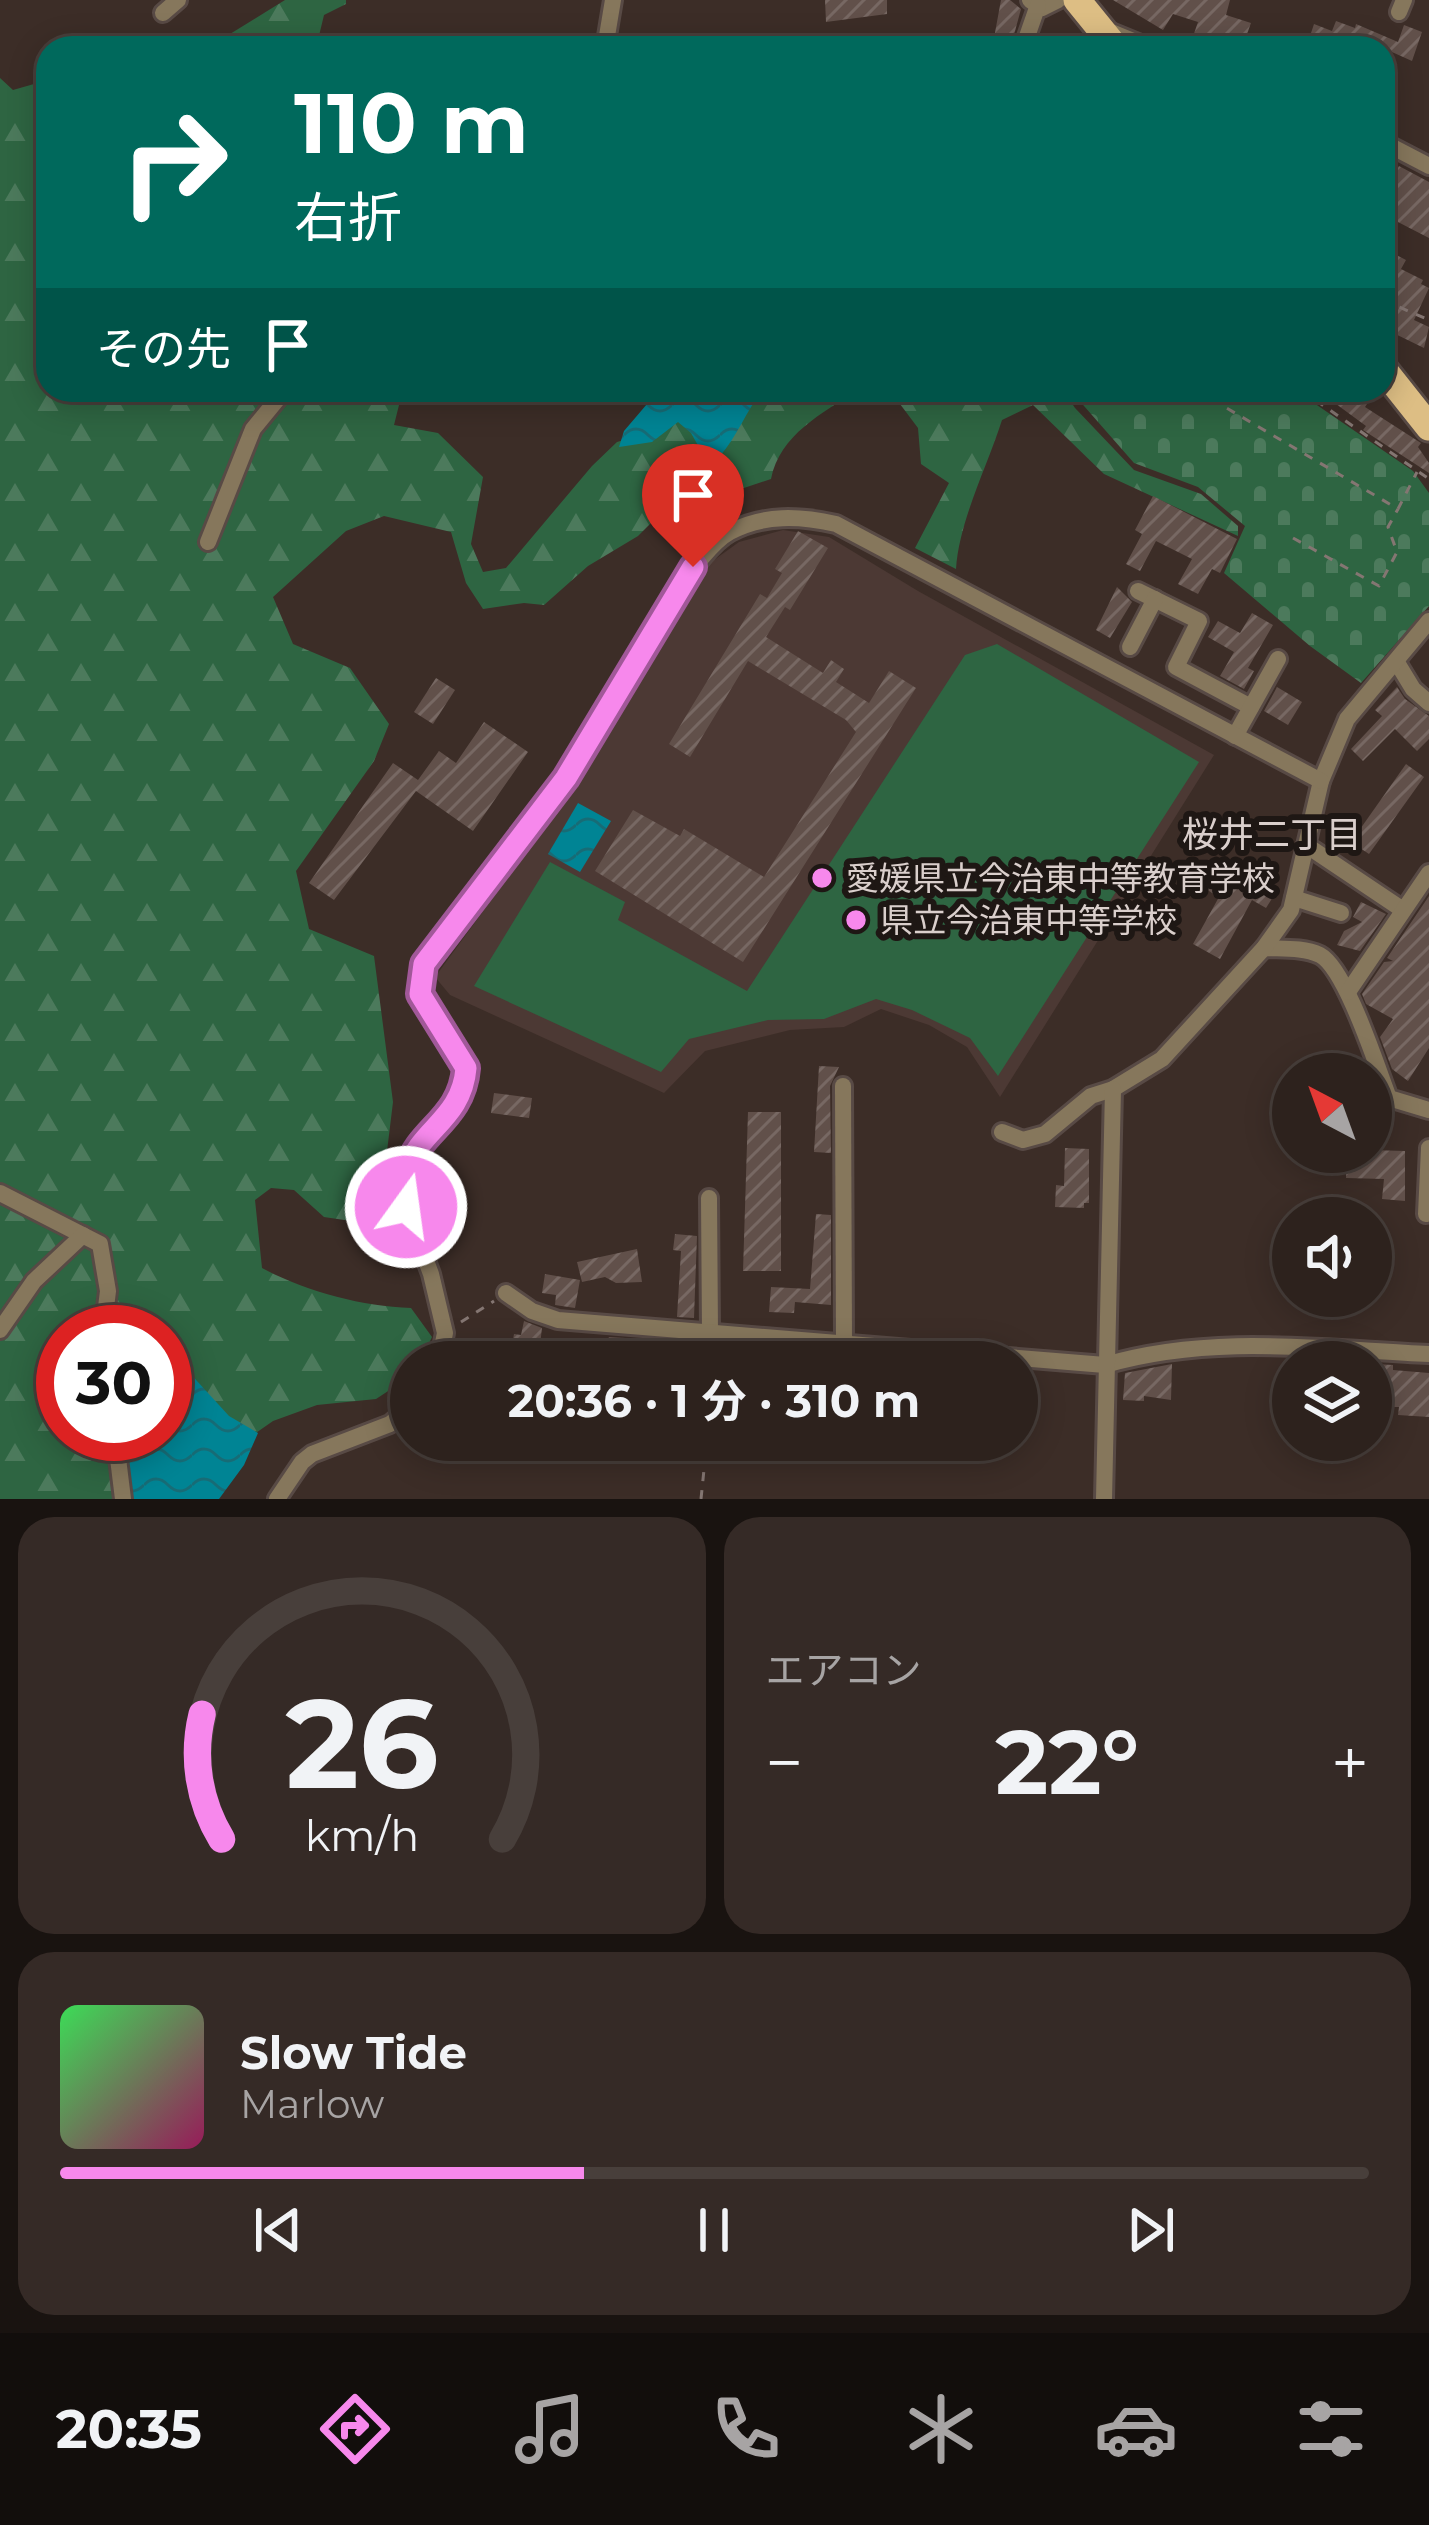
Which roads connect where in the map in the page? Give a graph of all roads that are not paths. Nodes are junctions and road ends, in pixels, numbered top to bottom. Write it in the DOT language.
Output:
graph roads {
  1 [pos="178,0"];
  2 [pos="613,0"];
  3 [pos="1058,0"];
  4 [pos="1078,0"];
  5 [pos="1034,3"];
  6 [pos="163,13"];
  7 [pos="607,36"];
  8 [pos="1026,36"];
  9 [pos="1106,36"];
  10 [pos="1395,148"];
  11 [pos="1429,166"];
  12 [pos="1395,384"];
  13 [pos="275,402"];
  14 [pos="1429,427"];
  15 [pos="208,542"];
  16 [pos="1429,621"];
  17 [pos="1130,647"];
  18 [pos="1278,658"];
  19 [pos="1396,661"];
  20 [pos="1429,703"];
  21 [pos="1251,707"];
  22 [pos="1235,736"];
  23 [pos="1321,781"];
  24 [pos="1306,845"];
  25 [pos="1429,873"];
  26 [pos="1294,898"];
  27 [pos="1403,910"];
  28 [pos="1341,913"];
  29 [pos="1264,948"];
  30 [pos="1348,992"];
  31 [pos="843,1086"];
  32 [pos="1113,1089"];
  33 [pos="1429,1110"];
  34 [pos="1003,1132"];
  35 [pos="1429,1148"];
  36 [pos="0,1192"];
  37 [pos="709,1198"];
  38 [pos="1426,1214"];
  39 [pos="83,1235"];
  40 [pos="506,1293"];
  41 [pos="106,1305"];
  42 [pos="0,1330"];
  43 [pos="710,1332"];
  44 [pos="443,1341"];
  45 [pos="844,1341"];
  46 [pos="1429,1354"];
  47 [pos="1038,1359"];
  48 [pos="1105,1365"];
  49 [pos="390,1424"];
  50 [pos="118,1461"];
  51 [pos="123,1499"];
  52 [pos="277,1499"];
  53 [pos="1104,1499"];
  1 -- 6 [label="street"];
  2 -- 7 [label="street"];
  3 -- 5 [label="street"];
  4 -- 9 [label="main road"];
  5 -- 8 [label="street"];
  10 -- 11 [label="street"];
  12 -- 14 [label="main road"];
  13 -- 15 [label="street"];
  16 -- 19 [label="street"];
  17 -- 21 [label="street"];
  18 -- 21 [label="street"];
  19 -- 20 [label="street"];
  19 -- 23 [label="street"];
  21 -- 22 [label="street"];
  22 -- 23 [label="street"];
  22 -- 44 [label="street"];
  23 -- 24 [label="street"];
  24 -- 26 [label="street"];
  24 -- 27 [label="street"];
  25 -- 27 [label="street"];
  26 -- 28 [label="street"];
  26 -- 29 [label="street"];
  27 -- 30 [label="street"];
  29 -- 30 [label="street"];
  29 -- 32 [label="street"];
  30 -- 33 [label="street"];
  31 -- 45 [label="street"];
  32 -- 34 [label="street"];
  32 -- 48 [label="street"];
  35 -- 38 [label="street"];
  36 -- 39 [label="street"];
  37 -- 43 [label="street"];
  39 -- 41 [label="street"];
  39 -- 42 [label="street"];
  40 -- 43 [label="street"];
  43 -- 45 [label="street"];
  46 -- 48 [label="street"];
  47 -- 48 [label="street"];
  48 -- 53 [label="street"];
  49 -- 52 [label="street"];
  50 -- 51 [label="street"];
}
